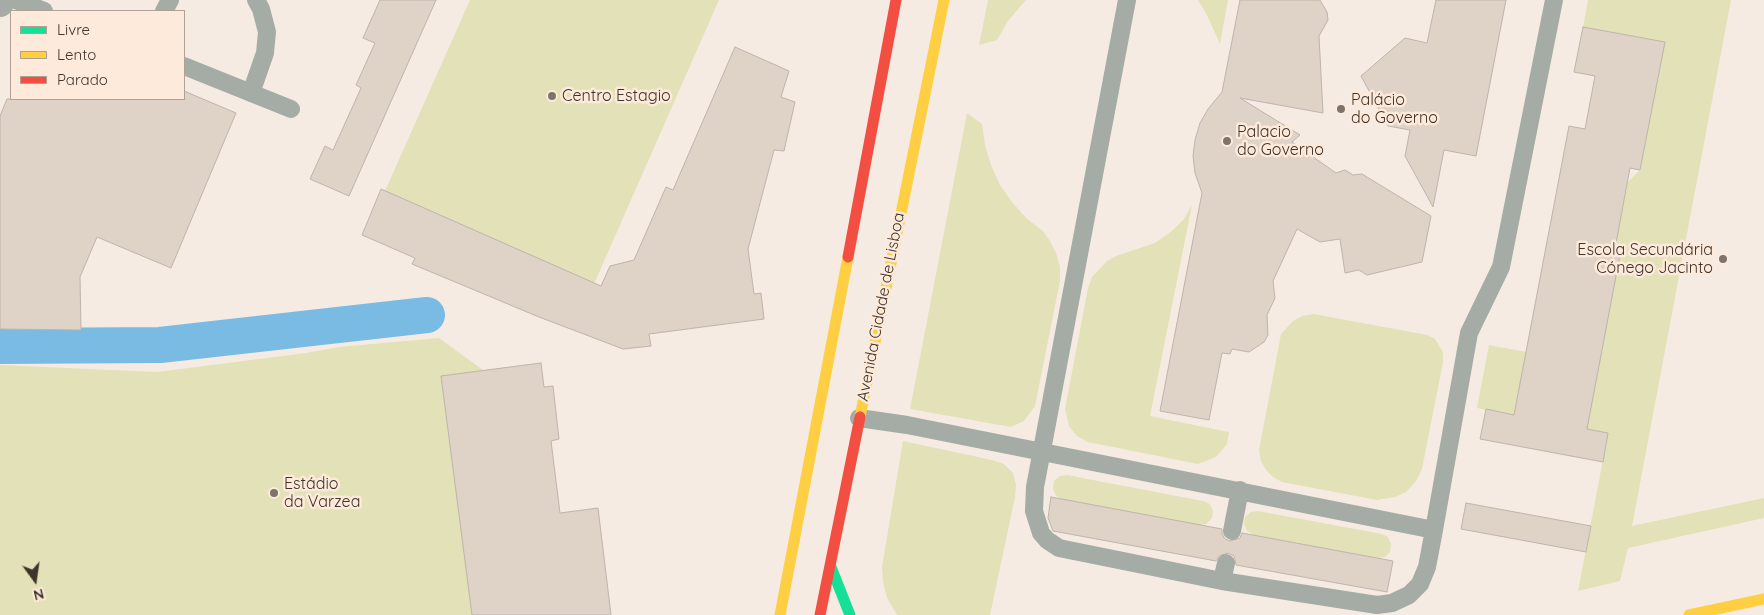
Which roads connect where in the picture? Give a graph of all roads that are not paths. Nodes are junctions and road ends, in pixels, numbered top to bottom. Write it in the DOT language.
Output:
graph roads {
  1 [pos="16,0"];
  2 [pos="256,0"];
  3 [pos="896,0"];
  4 [pos="944,0"];
  5 [pos="1126,0"];
  6 [pos="1554,0"];
  7 [pos="41,10"];
  8 [pos="185,66"];
  9 [pos="251,93"];
  10 [pos="291,109"];
  11 [pos="859,418"];
  12 [pos="1042,451"];
  13 [pos="1240,490"];
  14 [pos="1434,530"];
  15 [pos="1232,531"];
  16 [pos="1226,563"];
  17 [pos="830,567"];
  18 [pos="1222,581"];
  19 [pos="1764,599"];
  20 [pos="780,615"];
  21 [pos="820,615"];
  22 [pos="850,615"];
  23 [pos="1689,615"];
  1 -- 7 [label="lane"];
  2 -- 9 [label="lane"];
  3 -- 20 [label="main road"];
  4 -- 11 [label="main road, Avenida Cidade de Lisboa"];
  5 -- 12 [label="lane"];
  6 -- 14 [label="lane"];
  8 -- 9 [label="lane"];
  9 -- 10 [label="lane"];
  11 -- 12 [label="lane"];
  11 -- 17 [label="main road, Avenida Cidade de Lisboa"];
  12 -- 13 [label="lane"];
  12 -- 18 [label="lane"];
  13 -- 14 [label="lane"];
  13 -- 15 [label="lane"];
  14 -- 18 [label="lane"];
  16 -- 18 [label="lane"];
  17 -- 21 [label="main road, Avenida Cidade de Lisboa"];
  17 -- 22 [label="main road"];
  19 -- 23 [label="main road"];
}
